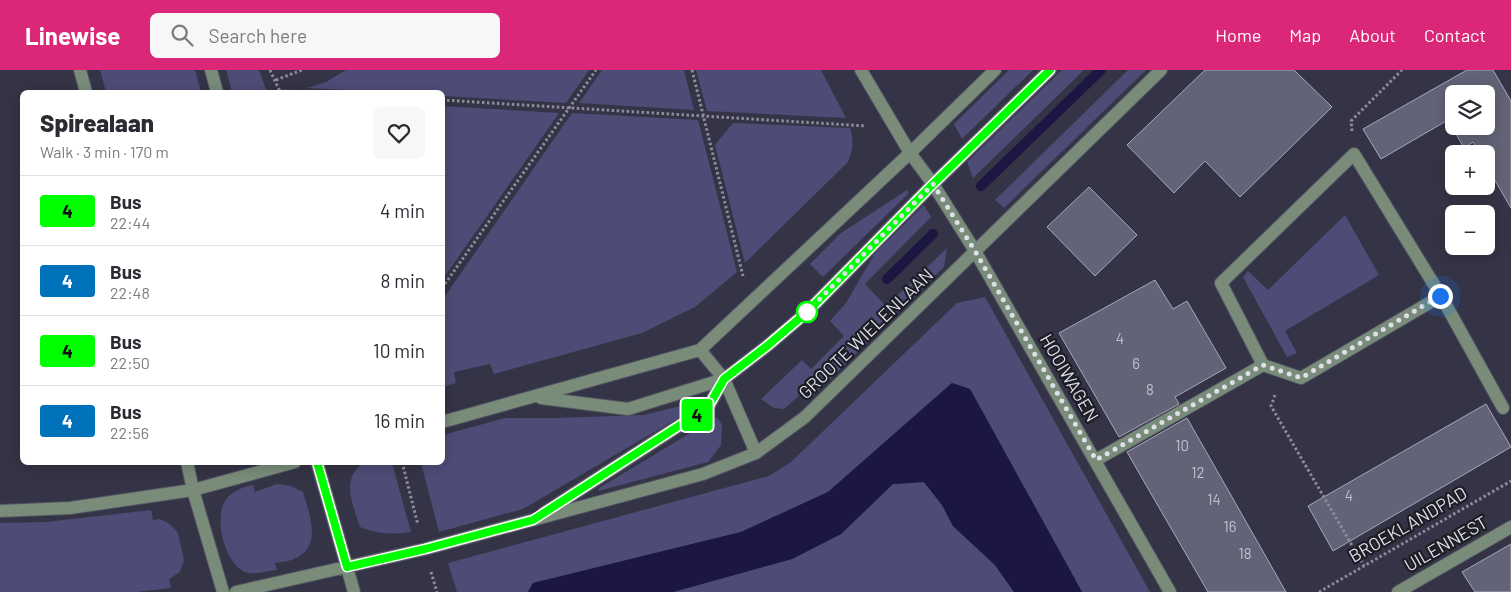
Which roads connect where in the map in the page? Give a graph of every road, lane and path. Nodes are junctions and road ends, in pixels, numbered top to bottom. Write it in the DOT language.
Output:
graph roads {
  1 [pos="80,70"];
  2 [pos="211,70"];
  3 [pos="270,70"];
  4 [pos="302,70"];
  5 [pos="596,70"];
  6 [pos="692,70"];
  7 [pos="861,70"];
  8 [pos="995,70"];
  9 [pos="1050,70"];
  10 [pos="1161,70"];
  11 [pos="1402,70"];
  12 [pos="276,80"];
  13 [pos="85,90"];
  14 [pos="216,90"];
  15 [pos="279,90"];
  16 [pos="445,100"];
  17 [pos="570,108"];
  18 [pos="704,116"];
  19 [pos="896,129"];
  20 [pos="910,153"];
  21 [pos="1354,154"];
  22 [pos="933,184"];
  23 [pos="975,251"];
  24 [pos="445,284"];
  25 [pos="1440,296"];
  26 [pos="749,304"];
  27 [pos="700,350"];
  28 [pos="1263,365"];
  29 [pos="1282,372"];
  30 [pos="724,379"];
  31 [pos="535,398"];
  32 [pos="1503,408"];
  33 [pos="445,421"];
  34 [pos="756,453"];
  35 [pos="1096,460"];
  36 [pos="188,465"];
  37 [pos="284,465"];
  38 [pos="318,465"];
  39 [pos="1511,481"];
  40 [pos="192,490"];
  41 [pos="0,512"];
  42 [pos="533,520"];
  43 [pos="1511,527"];
  44 [pos="1364,566"];
  45 [pos="347,567"];
  46 [pos="223,592"];
  47 [pos="236,592"];
  48 [pos="354,592"];
  49 [pos="1170,592"];
  50 [pos="1319,592"];
  51 [pos="1398,592"];
  1 -- 13 [label="street"];
  2 -- 14 [label="street"];
  3 -- 12 [label="path"];
  4 -- 12 [label="path"];
  5 -- 17 [label="path"];
  6 -- 18 [label="path"];
  7 -- 19 [label="street, HOOIWAGEN"];
  8 -- 20 [label="street, GROOTE WIELENLAAN"];
  9 -- 22 [label="street, GROOTE WIELENLAAN"];
  10 -- 23 [label="street, GROOTE WIELENLAAN"];
  11 -- 21 [label="path"];
  12 -- 15 [label="path"];
  16 -- 17 [label="path"];
  17 -- 18 [label="path"];
  17 -- 24 [label="path"];
  18 -- 19 [label="path"];
  18 -- 26 [label="path"];
  19 -- 20 [label="street, HOOIWAGEN"];
  20 -- 22 [label="street, HOOIWAGEN"];
  20 -- 26 [label="street, GROOTE WIELENLAAN"];
  21 -- 25 [label="street"];
  21 -- 28 [label="street"];
  22 -- 23 [label="street, HOOIWAGEN"];
  22 -- 30 [label="street, GROOTE WIELENLAAN"];
  23 -- 34 [label="street, GROOTE WIELENLAAN"];
  23 -- 35 [label="street, HOOIWAGEN"];
  25 -- 29 [label="street"];
  25 -- 32 [label="street"];
  26 -- 27 [label="street, GROOTE WIELENLAAN"];
  27 -- 30 [label="street"];
  27 -- 31 [label="street, GROOTE WIELENLAAN"];
  28 -- 29 [label="street"];
  28 -- 35 [label="street"];
  29 -- 44 [label="path"];
  30 -- 31 [label="street, GROOTE WIELENLAAN"];
  30 -- 34 [label="street"];
  30 -- 42 [label="street, GROOTE WIELENLAAN"];
  31 -- 33 [label="street, GROOTE WIELENLAAN"];
  34 -- 42 [label="street, GROOTE WIELENLAAN"];
  35 -- 49 [label="street, HOOIWAGEN"];
  36 -- 40 [label="street"];
  37 -- 40 [label="street"];
  38 -- 45 [label="street"];
  39 -- 44 [label="path, BROEKLANDPAD"];
  40 -- 41 [label="street"];
  40 -- 46 [label="street"];
  42 -- 45 [label="street, GROOTE WIELENLAAN"];
  43 -- 51 [label="street, UILENNEST"];
  44 -- 50 [label="path, BROEKLANDPAD"];
  45 -- 47 [label="street, GROOTE WIELENLAAN"];
  45 -- 48 [label="street"];
}
